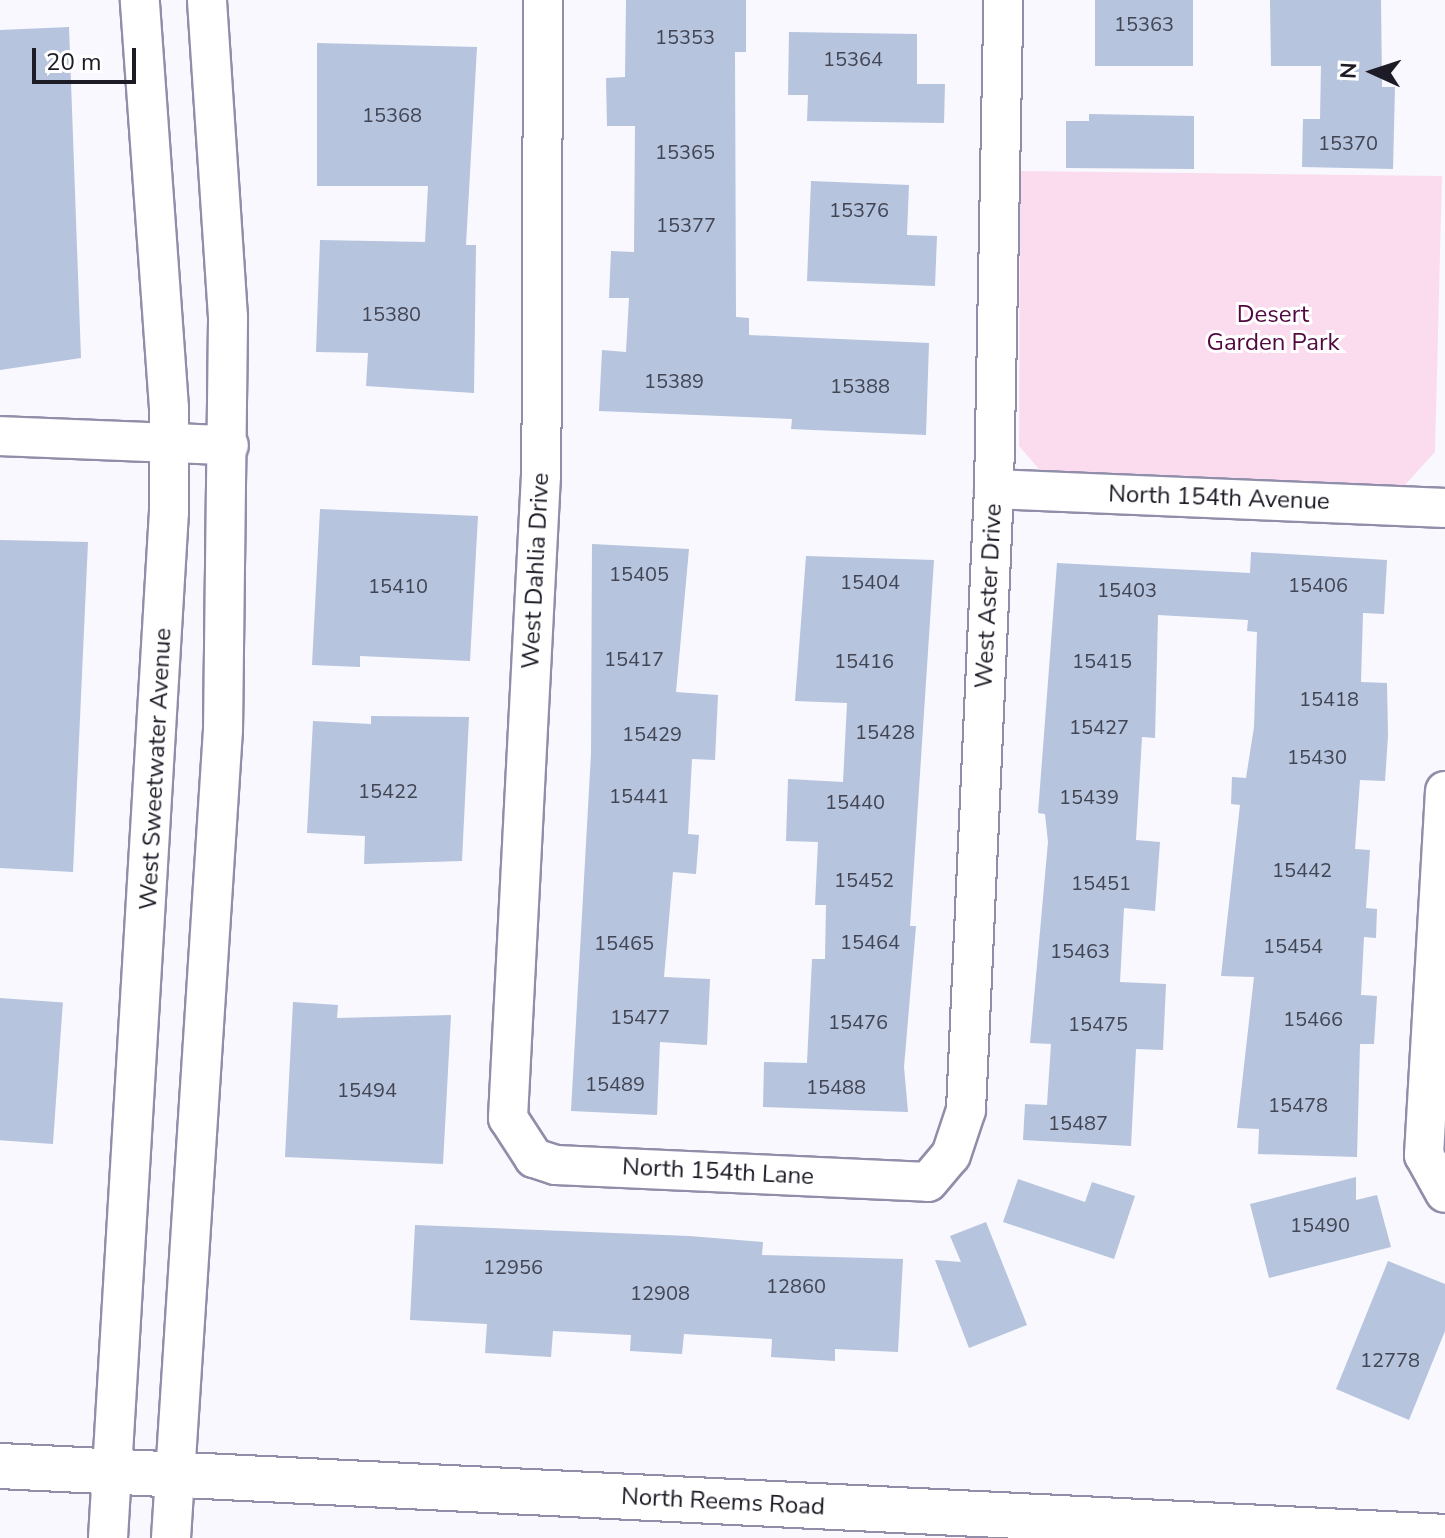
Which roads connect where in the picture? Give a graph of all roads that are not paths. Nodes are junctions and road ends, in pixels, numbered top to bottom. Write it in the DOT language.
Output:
graph roads {
  1 [pos="140,0"];
  2 [pos="207,0"];
  3 [pos="543,0"];
  4 [pos="1003,0"];
  5 [pos="0,436"];
  6 [pos="169,443"];
  7 [pos="229,445"];
  8 [pos="994,489"];
  9 [pos="1445,508"];
  10 [pos="1445,791"];
  11 [pos="517,1139"];
  12 [pos="928,1182"];
  13 [pos="1441,1190"];
  14 [pos="0,1466"];
  15 [pos="112,1471"];
  16 [pos="176,1475"];
  17 [pos="1445,1537"];
  18 [pos="108,1538"];
  19 [pos="171,1538"];
  1 -- 6 [label="street, West Sweetwater Avenue"];
  2 -- 7 [label="street"];
  3 -- 11 [label="street, West Dahlia Drive"];
  4 -- 8 [label="street, West Aster Drive"];
  5 -- 6 [label="street"];
  6 -- 7 [label="street"];
  6 -- 15 [label="street, West Sweetwater Avenue"];
  7 -- 16 [label="street"];
  8 -- 9 [label="street, North 154th Avenue"];
  8 -- 12 [label="street, West Aster Drive"];
  10 -- 13 [label="street"];
  11 -- 12 [label="street, North 154th Lane"];
  14 -- 15 [label="main road, North Reems Road"];
  15 -- 16 [label="main road, North Reems Road"];
  15 -- 18 [label="street, West Sweetwater Avenue"];
  16 -- 17 [label="main road, North Reems Road"];
  16 -- 19 [label="street"];
}
